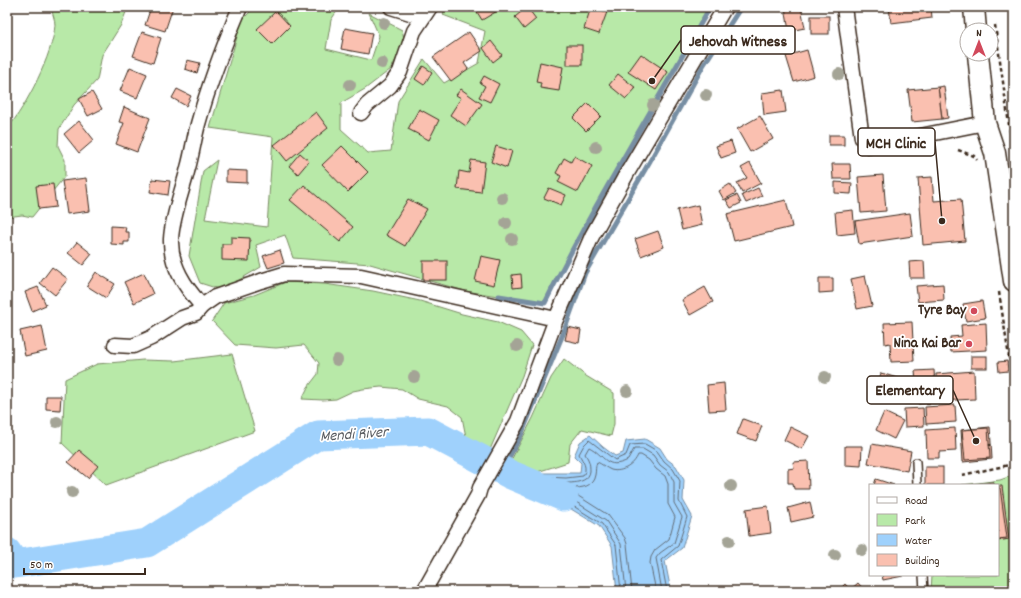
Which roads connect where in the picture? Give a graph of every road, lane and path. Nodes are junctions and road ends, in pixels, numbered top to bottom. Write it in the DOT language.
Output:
graph roads {
  1 [pos="240,7"];
  2 [pos="391,7"];
  3 [pos="725,7"];
  4 [pos="844,7"];
  5 [pos="974,7"];
  6 [pos="427,12"];
  7 [pos="975,22"];
  8 [pos="999,52"];
  9 [pos="979,62"];
  10 [pos="361,113"];
  11 [pos="985,123"];
  12 [pos="1011,140"];
  13 [pos="1014,281"];
  14 [pos="202,306"];
  15 [pos="556,319"];
  16 [pos="115,345"];
  17 [pos="1011,364"];
  18 [pos="1014,390"];
  19 [pos="916,462"];
  20 [pos="1014,464"];
  21 [pos="962,475"];
  22 [pos="917,484"];
  23 [pos="923,576"];
  24 [pos="424,591"];
  25 [pos="924,591"];
  1 -- 14 [label="street"];
  2 -- 6 [label="street"];
  3 -- 15 [label="street"];
  4 -- 11 [label="street"];
  5 -- 7 [label="main road"];
  6 -- 10 [label="street"];
  8 -- 12 [label="path"];
  9 -- 11 [label="main road"];
  11 -- 13 [label="main road"];
  14 -- 15 [label="street"];
  14 -- 16 [label="street"];
  15 -- 24 [label="street"];
  17 -- 18 [label="path"];
  19 -- 22 [label="lane"];
  20 -- 21 [label="path"];
  23 -- 25 [label="lane"];
}
